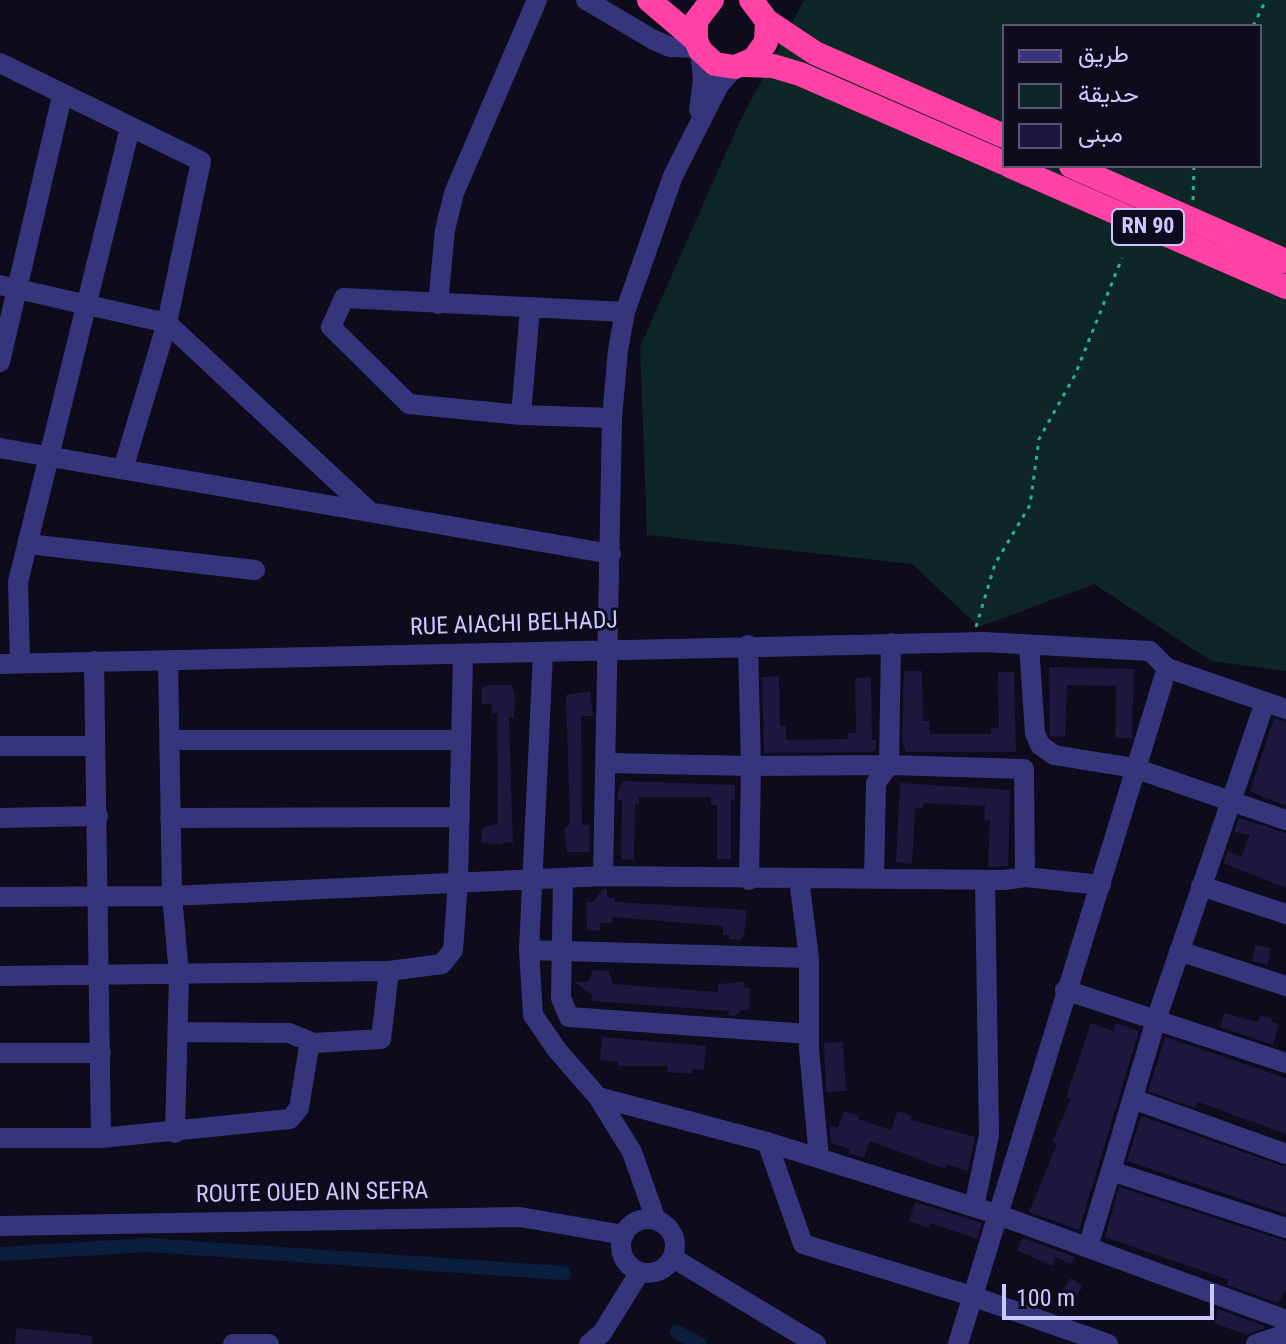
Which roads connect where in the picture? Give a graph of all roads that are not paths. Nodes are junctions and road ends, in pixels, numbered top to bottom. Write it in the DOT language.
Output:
graph roads {
  1 [pos="537,0"];
  2 [pos="586,0"];
  3 [pos="649,0"];
  4 [pos="712,0"];
  5 [pos="759,7"];
  6 [pos="698,46"];
  7 [pos="3,65"];
  8 [pos="740,66"];
  9 [pos="0,87"];
  10 [pos="62,96"];
  11 [pos="698,122"];
  12 [pos="130,128"];
  13 [pos="1002,135"];
  14 [pos="1002,162"];
  15 [pos="1015,168"];
  16 [pos="1075,168"];
  17 [pos="1286,261"];
  18 [pos="8,286"];
  19 [pos="1286,287"];
  20 [pos="438,304"];
  21 [pos="88,305"];
  22 [pos="530,309"];
  23 [pos="625,312"];
  24 [pos="167,323"];
  25 [pos="0,362"];
  26 [pos="521,415"];
  27 [pos="612,418"];
  28 [pos="0,448"];
  29 [pos="50,457"];
  30 [pos="123,469"];
  31 [pos="368,510"];
  32 [pos="28,544"];
  33 [pos="611,554"];
  34 [pos="255,570"];
  35 [pos="9,581"];
  36 [pos="891,643"];
  37 [pos="748,645"];
  38 [pos="1029,645"];
  39 [pos="610,648"];
  40 [pos="536,653"];
  41 [pos="463,654"];
  42 [pos="168,660"];
  43 [pos="94,661"];
  44 [pos="10,663"];
  45 [pos="1167,668"];
  46 [pos="1264,705"];
  47 [pos="1286,709"];
  48 [pos="169,740"];
  49 [pos="461,740"];
  50 [pos="0,746"];
  51 [pos="95,746"];
  52 [pos="607,763"];
  53 [pos="889,765"];
  54 [pos="751,766"];
  55 [pos="1134,768"];
  56 [pos="1228,802"];
  57 [pos="98,816"];
  58 [pos="460,817"];
  59 [pos="0,818"];
  60 [pos="170,818"];
  61 [pos="1286,820"];
  62 [pos="603,876"];
  63 [pos="1025,877"];
  64 [pos="874,878"];
  65 [pos="563,879"];
  66 [pos="799,879"];
  67 [pos="749,880"];
  68 [pos="985,880"];
  69 [pos="527,881"];
  70 [pos="458,882"];
  71 [pos="1101,885"];
  72 [pos="1201,886"];
  73 [pos="100,896"];
  74 [pos="172,896"];
  75 [pos="0,897"];
  76 [pos="1286,914"];
  77 [pos="529,950"];
  78 [pos="562,951"];
  79 [pos="1179,951"];
  80 [pos="809,958"];
  81 [pos="389,971"];
  82 [pos="100,974"];
  83 [pos="179,974"];
  84 [pos="0,976"];
  85 [pos="1286,986"];
  86 [pos="1065,990"];
  87 [pos="1156,1020"];
  88 [pos="178,1032"];
  89 [pos="809,1034"];
  90 [pos="314,1043"];
  91 [pos="0,1053"];
  92 [pos="101,1053"];
  93 [pos="1286,1063"];
  94 [pos="598,1097"];
  95 [pos="1133,1099"];
  96 [pos="175,1133"];
  97 [pos="0,1138"];
  98 [pos="101,1138"];
  99 [pos="767,1142"];
  100 [pos="1286,1154"];
  101 [pos="819,1158"];
  102 [pos="1111,1171"];
  103 [pos="974,1207"];
  104 [pos="996,1214"];
  105 [pos="656,1220"];
  106 [pos="0,1226"];
  107 [pos="1286,1228"];
  108 [pos="624,1235"];
  109 [pos="1088,1247"];
  110 [pos="673,1258"];
  111 [pos="640,1272"];
  112 [pos="975,1297"];
  113 [pos="1286,1320"];
  114 [pos="1286,1334"];
  115 [pos="233,1344"];
  116 [pos="269,1344"];
  117 [pos="589,1344"];
  118 [pos="816,1344"];
  119 [pos="958,1344"];
  120 [pos="1108,1344"];
  121 [pos="1256,1344"];
  1 -- 20 [label="street"];
  2 -- 6 [label="street"];
  3 -- 6 [label="highway"];
  4 -- 6 [label="highway"];
  5 -- 8 [label="highway"];
  5 -- 13 [label="highway"];
  6 -- 8 [label="highway"];
  6 -- 11 [label="street"];
  7 -- 9 [label="street"];
  7 -- 10 [label="street"];
  8 -- 11 [label="street"];
  8 -- 14 [label="highway"];
  10 -- 12 [label="street"];
  10 -- 18 [label="street"];
  11 -- 23 [label="street"];
  12 -- 21 [label="street"];
  12 -- 24 [label="street"];
  15 -- 19 [label="highway, RN 90"];
  16 -- 17 [label="highway, RN 90"];
  18 -- 21 [label="street"];
  18 -- 25 [label="street"];
  20 -- 22 [label="street"];
  20 -- 26 [label="street"];
  21 -- 24 [label="street"];
  21 -- 29 [label="street"];
  22 -- 23 [label="street"];
  22 -- 26 [label="street"];
  23 -- 27 [label="street"];
  24 -- 30 [label="street"];
  24 -- 31 [label="street"];
  26 -- 27 [label="street"];
  27 -- 33 [label="street"];
  28 -- 29 [label="street"];
  29 -- 30 [label="street"];
  29 -- 32 [label="street"];
  30 -- 31 [label="street"];
  31 -- 33 [label="street"];
  32 -- 34 [label="street"];
  32 -- 35 [label="street"];
  33 -- 39 [label="street"];
  35 -- 44 [label="street"];
  36 -- 37 [label="street, RUE AIACHI BELHADJ"];
  36 -- 38 [label="street, RUE AIACHI BELHADJ"];
  36 -- 53 [label="street"];
  37 -- 39 [label="street, RUE AIACHI BELHADJ"];
  37 -- 54 [label="street"];
  38 -- 45 [label="street, RUE AIACHI BELHADJ"];
  38 -- 55 [label="street"];
  39 -- 40 [label="street, RUE AIACHI BELHADJ"];
  39 -- 52 [label="street"];
  40 -- 41 [label="street, RUE AIACHI BELHADJ"];
  40 -- 69 [label="street"];
  41 -- 42 [label="street, RUE AIACHI BELHADJ"];
  41 -- 49 [label="street"];
  42 -- 43 [label="street, RUE AIACHI BELHADJ"];
  42 -- 48 [label="street"];
  43 -- 44 [label="street, RUE AIACHI BELHADJ"];
  43 -- 51 [label="street"];
  45 -- 46 [label="street, RUE AIACHI BELHADJ"];
  45 -- 55 [label="street"];
  46 -- 47 [label="street, RUE AIACHI BELHADJ"];
  46 -- 56 [label="street"];
  48 -- 49 [label="street"];
  48 -- 60 [label="street"];
  49 -- 58 [label="street"];
  50 -- 51 [label="street"];
  51 -- 57 [label="street"];
  52 -- 54 [label="street"];
  52 -- 62 [label="street"];
  53 -- 54 [label="street"];
  53 -- 63 [label="street"];
  53 -- 64 [label="street"];
  54 -- 67 [label="street"];
  55 -- 56 [label="street"];
  55 -- 71 [label="street"];
  56 -- 61 [label="street"];
  56 -- 72 [label="street"];
  57 -- 59 [label="street"];
  57 -- 73 [label="street"];
  58 -- 60 [label="street"];
  58 -- 70 [label="street"];
  60 -- 74 [label="street"];
  62 -- 65 [label="street"];
  62 -- 67 [label="street"];
  63 -- 68 [label="street"];
  63 -- 71 [label="street"];
  64 -- 66 [label="street"];
  64 -- 68 [label="street"];
  65 -- 69 [label="street"];
  65 -- 78 [label="street"];
  66 -- 67 [label="street"];
  66 -- 80 [label="street"];
  68 -- 103 [label="street"];
  69 -- 70 [label="street"];
  69 -- 77 [label="street"];
  70 -- 74 [label="street"];
  70 -- 81 [label="street"];
  71 -- 86 [label="street"];
  72 -- 76 [label="street"];
  72 -- 79 [label="street"];
  73 -- 74 [label="street"];
  73 -- 75 [label="street"];
  73 -- 82 [label="street"];
  74 -- 83 [label="street"];
  77 -- 78 [label="street"];
  77 -- 94 [label="street"];
  78 -- 80 [label="street"];
  78 -- 89 [label="street"];
  79 -- 85 [label="street"];
  79 -- 87 [label="street"];
  80 -- 89 [label="street"];
  81 -- 83 [label="street"];
  81 -- 90 [label="street"];
  82 -- 83 [label="street"];
  82 -- 84 [label="street"];
  82 -- 92 [label="street"];
  83 -- 88 [label="street"];
  86 -- 87 [label="street"];
  86 -- 104 [label="street"];
  87 -- 93 [label="street"];
  87 -- 95 [label="street"];
  88 -- 90 [label="street"];
  88 -- 96 [label="street"];
  89 -- 101 [label="street"];
  90 -- 96 [label="street"];
  91 -- 92 [label="street"];
  92 -- 98 [label="street"];
  94 -- 99 [label="street"];
  94 -- 105 [label="street"];
  95 -- 100 [label="street"];
  95 -- 102 [label="street"];
  96 -- 98 [label="street"];
  97 -- 98 [label="street"];
  99 -- 101 [label="street"];
  99 -- 112 [label="street"];
  101 -- 103 [label="street"];
  102 -- 107 [label="street"];
  102 -- 109 [label="street"];
  103 -- 104 [label="street"];
  104 -- 109 [label="street"];
  104 -- 112 [label="street"];
  105 -- 108 [label="street"];
  105 -- 110 [label="street"];
  106 -- 108 [label="street, ROUTE OUED AIN SEFRA"];
  108 -- 111 [label="street"];
  109 -- 113 [label="street"];
  110 -- 111 [label="street"];
  110 -- 118 [label="street"];
  111 -- 117 [label="street"];
  112 -- 119 [label="street"];
  112 -- 120 [label="street"];
  114 -- 121 [label="street"];
  115 -- 116 [label="street"];
}
